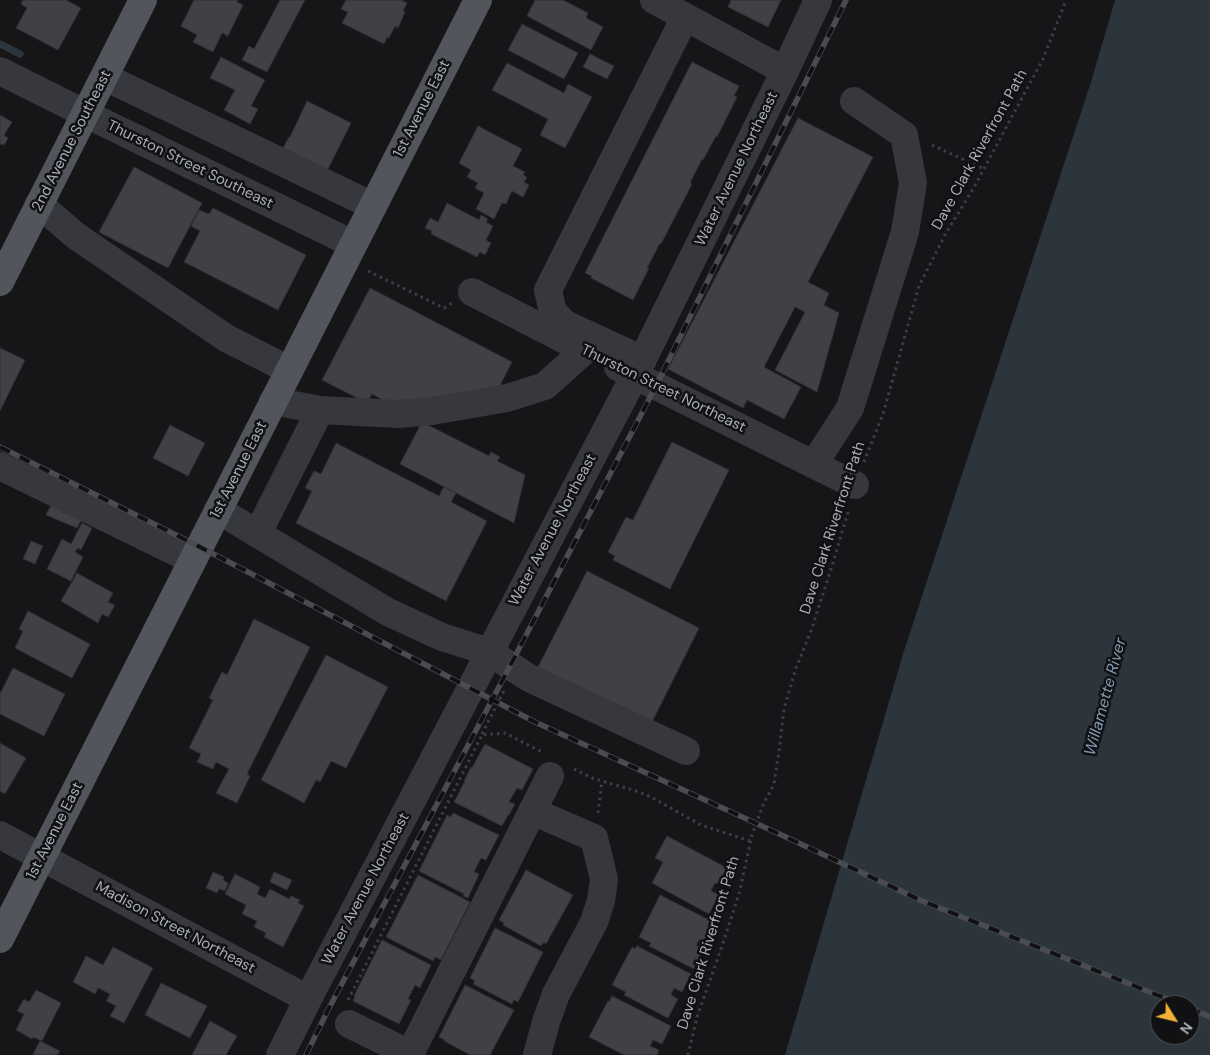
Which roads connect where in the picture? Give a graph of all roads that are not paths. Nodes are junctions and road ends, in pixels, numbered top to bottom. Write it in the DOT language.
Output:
graph roads {
  1 [pos="144,0"];
  2 [pos="478,0"];
  3 [pos="654,0"];
  4 [pos="818,0"];
  5 [pos="685,17"];
  6 [pos="0,71"];
  7 [pos="785,71"];
  8 [pos="105,77"];
  9 [pos="854,101"];
  10 [pos="86,114"];
  11 [pos="40,204"];
  12 [pos="373,206"];
  13 [pos="349,252"];
  14 [pos="0,282"];
  15 [pos="472,292"];
  16 [pos="585,350"];
  17 [pos="639,368"];
  18 [pos="289,370"];
  19 [pos="273,401"];
  20 [pos="320,410"];
  21 [pos="814,464"];
  22 [pos="0,466"];
  23 [pos="856,485"];
  24 [pos="218,510"];
  25 [pos="258,533"];
  26 [pos="192,560"];
  27 [pos="490,652"];
  28 [pos="686,751"];
  29 [pos="550,776"];
  30 [pos="532,811"];
  31 [pos="0,835"];
  32 [pos="42,857"];
  33 [pos="0,939"];
  34 [pos="308,999"];
  35 [pos="349,1024"];
  36 [pos="280,1055"];
  37 [pos="411,1055"];
  38 [pos="537,1055"];
  1 -- 8 [label="main road, 2nd Avenue Southeast"];
  2 -- 12 [label="main road, 1st Avenue East"];
  3 -- 5 [label="street"];
  4 -- 7 [label="street, Water Avenue Northeast"];
  5 -- 7 [label="street"];
  5 -- 17 [label="street"];
  6 -- 10 [label="street, Thurston Street Southeast"];
  7 -- 17 [label="street, Water Avenue Northeast"];
  8 -- 10 [label="main road, 2nd Avenue Southeast"];
  8 -- 12 [label="street"];
  9 -- 21 [label="street"];
  10 -- 11 [label="main road, 2nd Avenue Southeast"];
  10 -- 13 [label="street, Thurston Street Southeast"];
  11 -- 14 [label="main road, 2nd Avenue Southeast"];
  11 -- 18 [label="street"];
  12 -- 13 [label="main road, 1st Avenue East"];
  13 -- 18 [label="main road, 1st Avenue East"];
  15 -- 16 [label="street, Thurston Street Northeast"];
  16 -- 17 [label="street, Thurston Street Northeast"];
  16 -- 20 [label="street"];
  17 -- 21 [label="street, Thurston Street Northeast"];
  17 -- 27 [label="street, Water Avenue Northeast"];
  18 -- 19 [label="main road, 1st Avenue East"];
  19 -- 20 [label="street"];
  19 -- 24 [label="main road, 1st Avenue East"];
  20 -- 25 [label="street"];
  21 -- 23 [label="street, Thurston Street Northeast"];
  22 -- 26 [label="street"];
  24 -- 25 [label="street"];
  24 -- 26 [label="main road, 1st Avenue East"];
  25 -- 27 [label="street"];
  26 -- 32 [label="main road, 1st Avenue East"];
  27 -- 28 [label="street"];
  27 -- 34 [label="street, Water Avenue Northeast"];
  29 -- 30 [label="street"];
  30 -- 37 [label="street"];
  30 -- 38 [label="street"];
  31 -- 32 [label="street, Madison Street Northeast"];
  32 -- 33 [label="main road, 1st Avenue East"];
  32 -- 34 [label="street, Madison Street Northeast"];
  34 -- 36 [label="street, Water Avenue Northeast"];
  35 -- 37 [label="street"];
}
